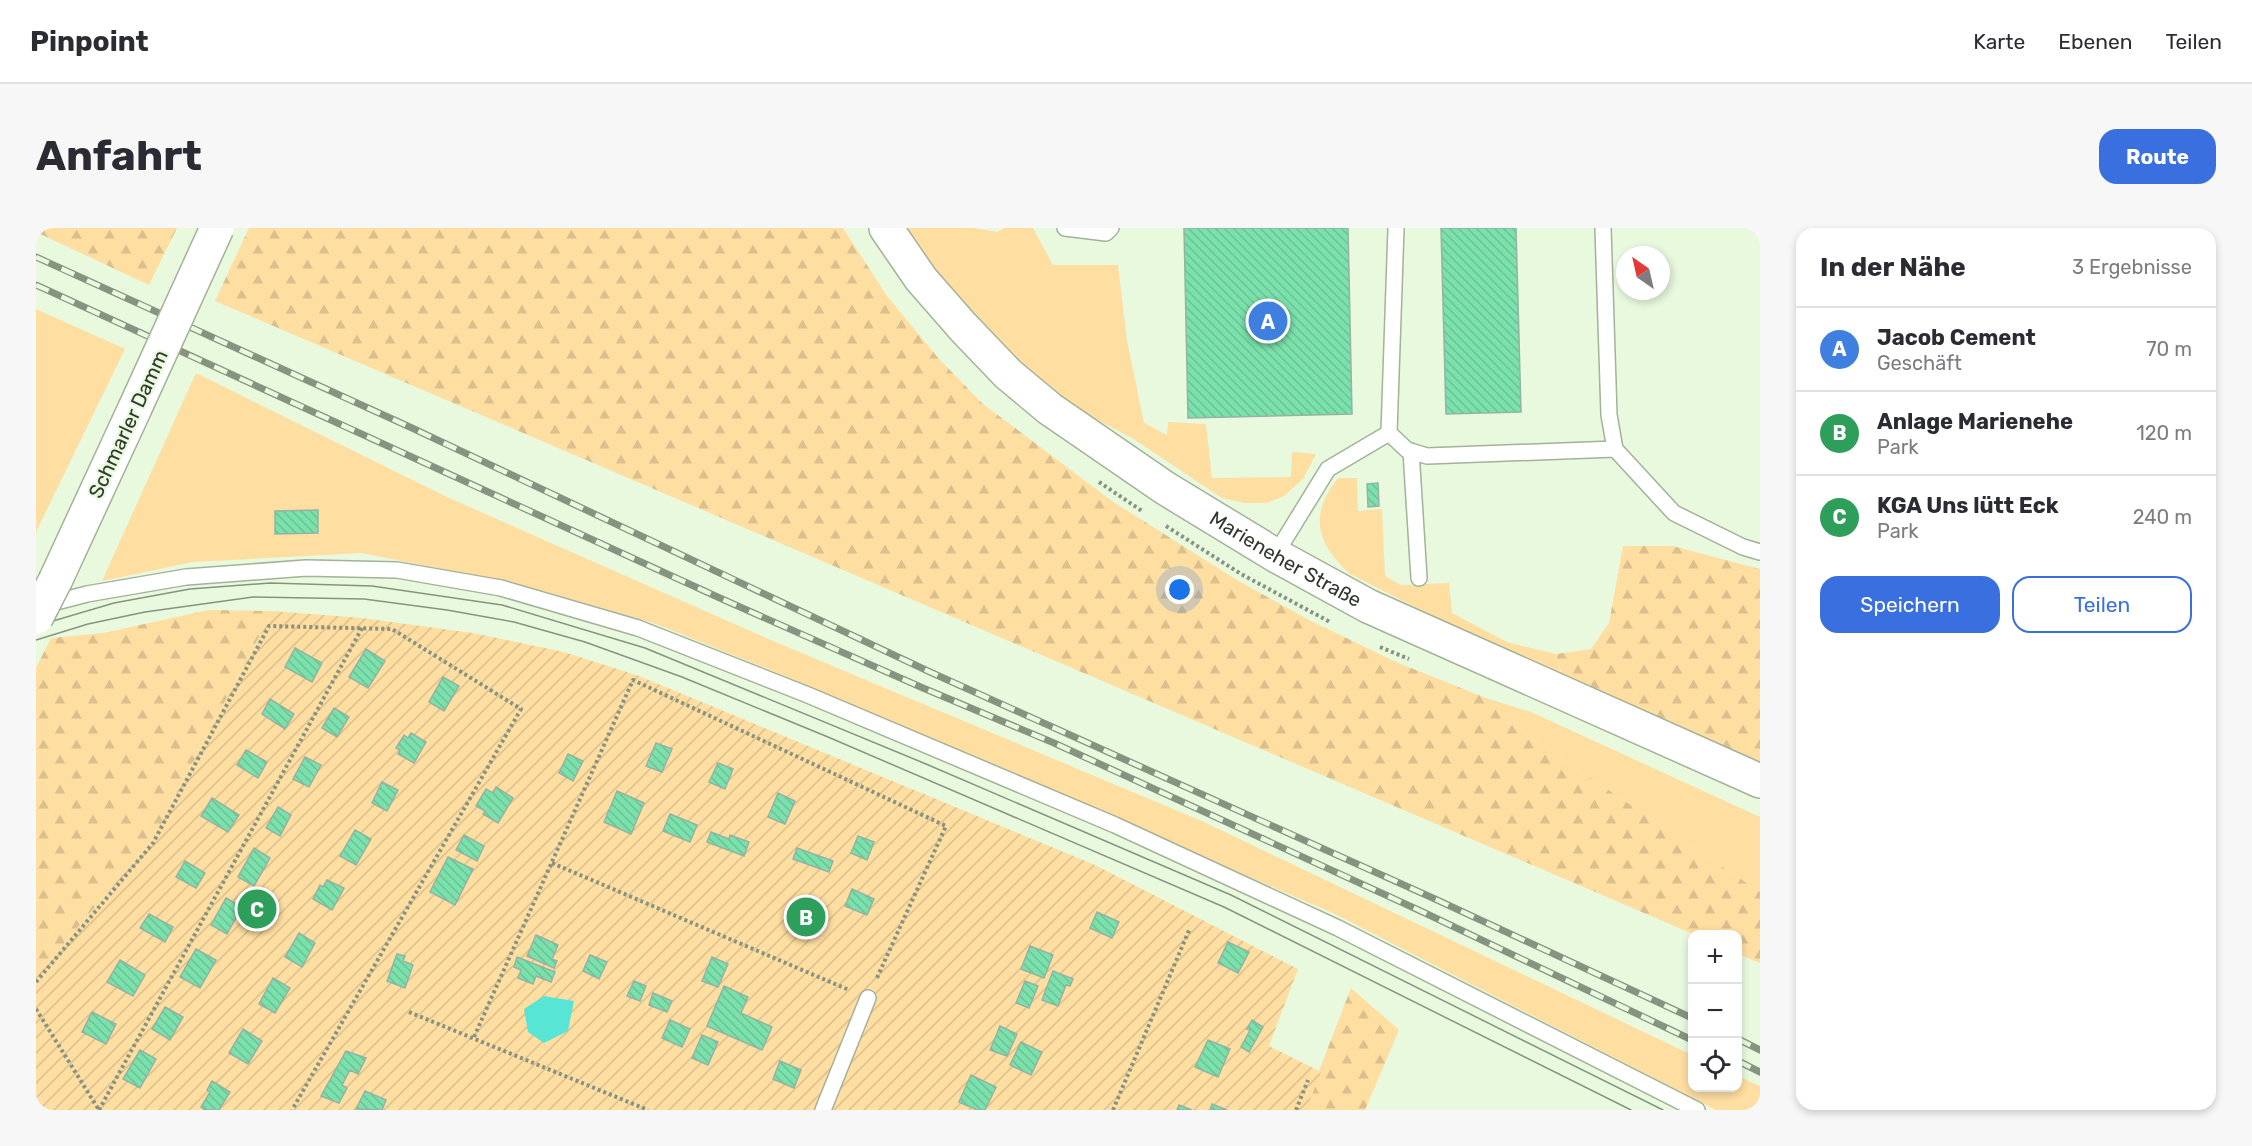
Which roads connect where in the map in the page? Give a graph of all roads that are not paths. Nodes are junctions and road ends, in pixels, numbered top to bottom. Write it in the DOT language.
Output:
graph roads {
  1 [pos="217,228"];
  2 [pos="886,228"];
  3 [pos="1065,228"];
  4 [pos="1111,228"];
  5 [pos="1396,228"];
  6 [pos="1603,228"];
  7 [pos="1389,433"];
  8 [pos="1615,449"];
  9 [pos="1411,451"];
  10 [pos="1760,552"];
  11 [pos="1275,555"];
  12 [pos="1419,578"];
  13 [pos="36,607"];
  14 [pos="36,618"];
  15 [pos="1760,781"];
  16 [pos="868,998"];
  17 [pos="823,1110"];
  18 [pos="1697,1110"];
  1 -- 14 [label="street, Schmarler Damm, bridge"];
  2 -- 11 [label="street, Marieneher Straße"];
  3 -- 4 [label="lane"];
  5 -- 7 [label="lane"];
  6 -- 8 [label="lane"];
  7 -- 9 [label="lane"];
  7 -- 11 [label="lane"];
  8 -- 9 [label="lane"];
  8 -- 10 [label="lane"];
  9 -- 12 [label="lane"];
  11 -- 15 [label="street, Marieneher Straße"];
  13 -- 18 [label="lane"];
  16 -- 17 [label="lane"];
}
